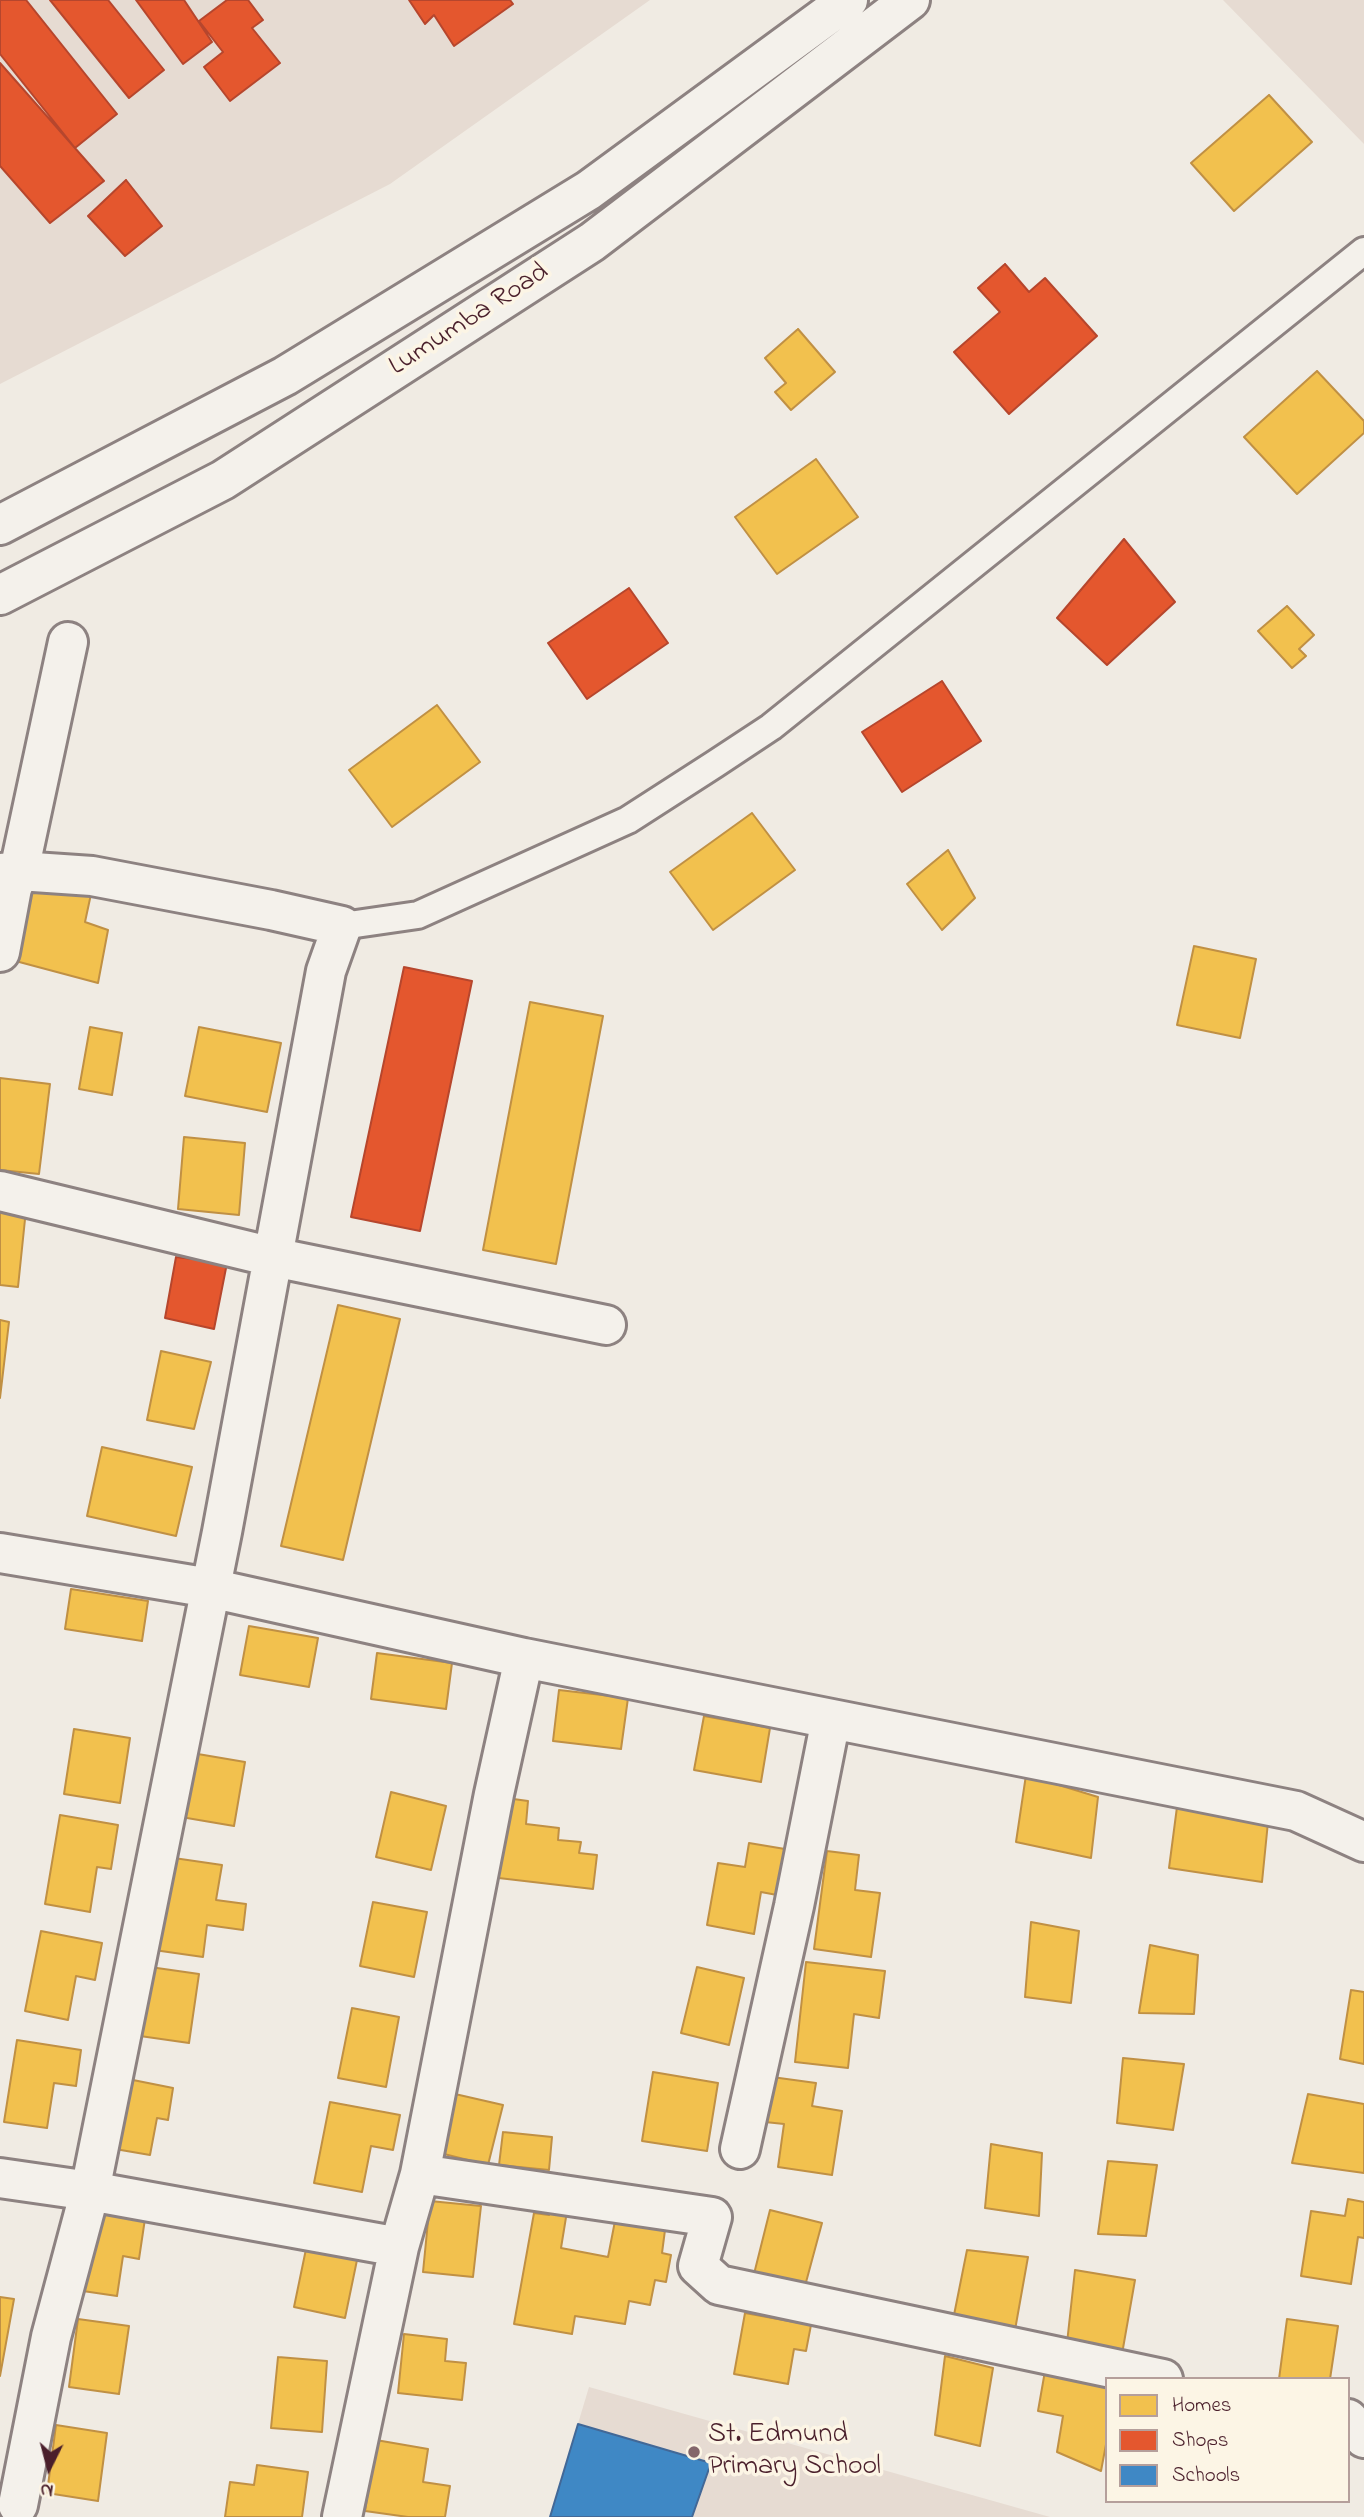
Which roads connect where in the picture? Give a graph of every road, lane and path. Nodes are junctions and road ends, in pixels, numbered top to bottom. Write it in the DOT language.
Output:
graph roads {
  1 [pos="848,0"];
  2 [pos="910,0"];
  3 [pos="1364,251"];
  4 [pos="0,525"];
  5 [pos="0,595"];
  6 [pos="68,642"];
  7 [pos="9,872"];
  8 [pos="342,926"];
  9 [pos="0,952"];
  10 [pos="0,1191"];
  11 [pos="273,1257"];
  12 [pos="606,1325"];
  13 [pos="0,1553"];
  14 [pos="210,1588"];
  15 [pos="524,1658"];
  16 [pos="831,1719"];
  17 [pos="1364,1842"];
  18 [pos="740,2149"];
  19 [pos="420,2174"];
  20 [pos="0,2178"];
  21 [pos="90,2191"];
  22 [pos="399,2247"];
  23 [pos="1154,2377"];
  24 [pos="1350,2421"];
  25 [pos="1364,2438"];
  26 [pos="18,2505"];
  27 [pos="342,2517"];
  1 -- 4 [label="street, Lumumba Road"];
  2 -- 5 [label="street, Lumumba Road"];
  3 -- 8 [label="lane"];
  6 -- 7 [label="street"];
  7 -- 8 [label="street"];
  7 -- 9 [label="street"];
  8 -- 11 [label="street"];
  10 -- 11 [label="street"];
  11 -- 12 [label="street"];
  11 -- 14 [label="street"];
  13 -- 14 [label="street"];
  14 -- 15 [label="street"];
  14 -- 21 [label="street"];
  15 -- 16 [label="street"];
  15 -- 19 [label="street"];
  16 -- 17 [label="street"];
  16 -- 18 [label="street"];
  19 -- 22 [label="street"];
  19 -- 23 [label="street"];
  20 -- 21 [label="street"];
  21 -- 22 [label="street"];
  21 -- 26 [label="street"];
  22 -- 27 [label="street"];
  24 -- 25 [label="street"];
}
